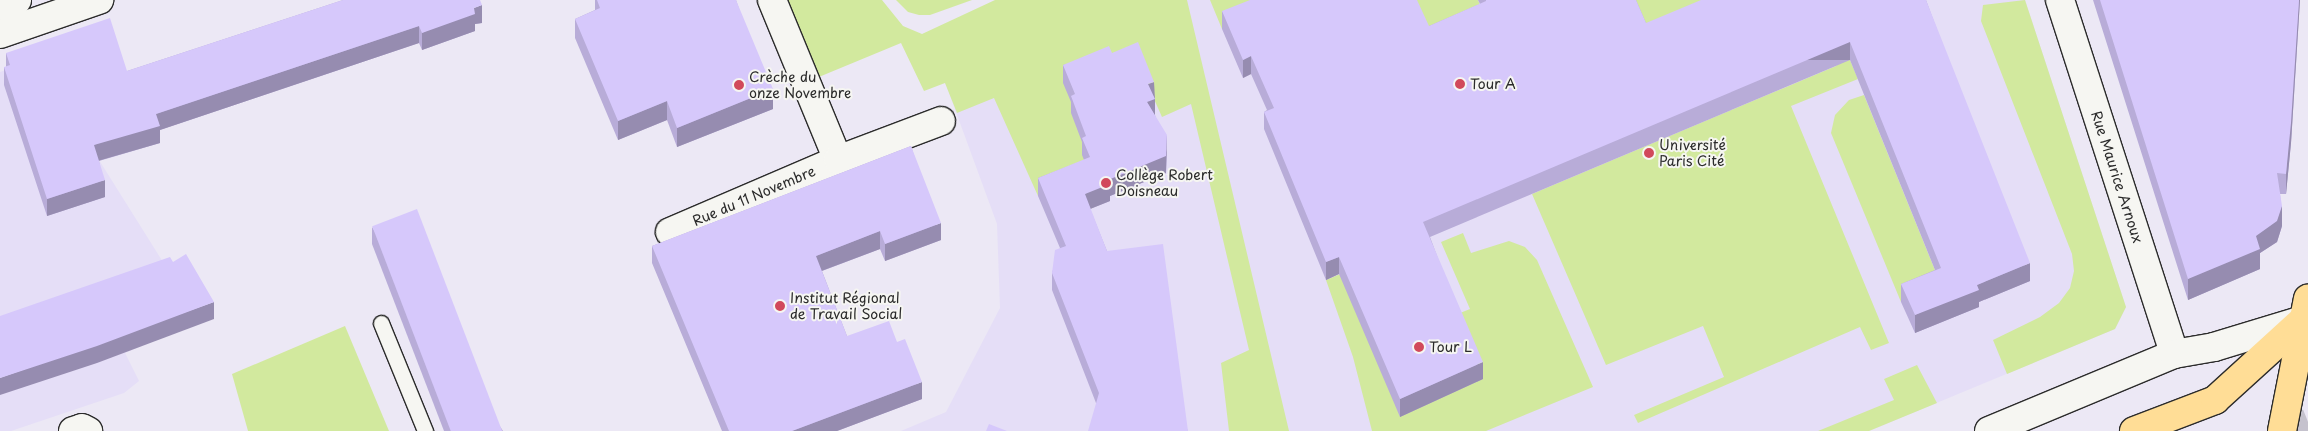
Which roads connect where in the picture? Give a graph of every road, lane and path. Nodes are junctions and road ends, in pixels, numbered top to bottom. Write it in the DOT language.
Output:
graph roads {
  1 [pos="17,0"];
  2 [pos="99,0"];
  3 [pos="772,0"];
  4 [pos="2060,0"];
  5 [pos="0,6"];
  6 [pos="0,34"];
  7 [pos="941,121"];
  8 [pos="838,160"];
  9 [pos="670,232"];
  10 [pos="2306,312"];
  11 [pos="381,323"];
  12 [pos="2174,354"];
  13 [pos="73,431"];
  14 [pos="88,431"];
  15 [pos="425,431"];
  16 [pos="1989,431"];
  17 [pos="2134,431"];
  18 [pos="2282,431"];
  1 -- 5 [label="street"];
  2 -- 6 [label="street"];
  3 -- 8 [label="street"];
  4 -- 12 [label="street, Rue Maurice Arnoux"];
  7 -- 8 [label="street, Rue du 11 Novembre"];
  8 -- 9 [label="street, Rue du 11 Novembre"];
  10 -- 12 [label="street"];
  10 -- 17 [label="main road"];
  10 -- 18 [label="main road"];
  11 -- 15 [label="lane"];
  12 -- 16 [label="street"];
  13 -- 14 [label="street"];
}
